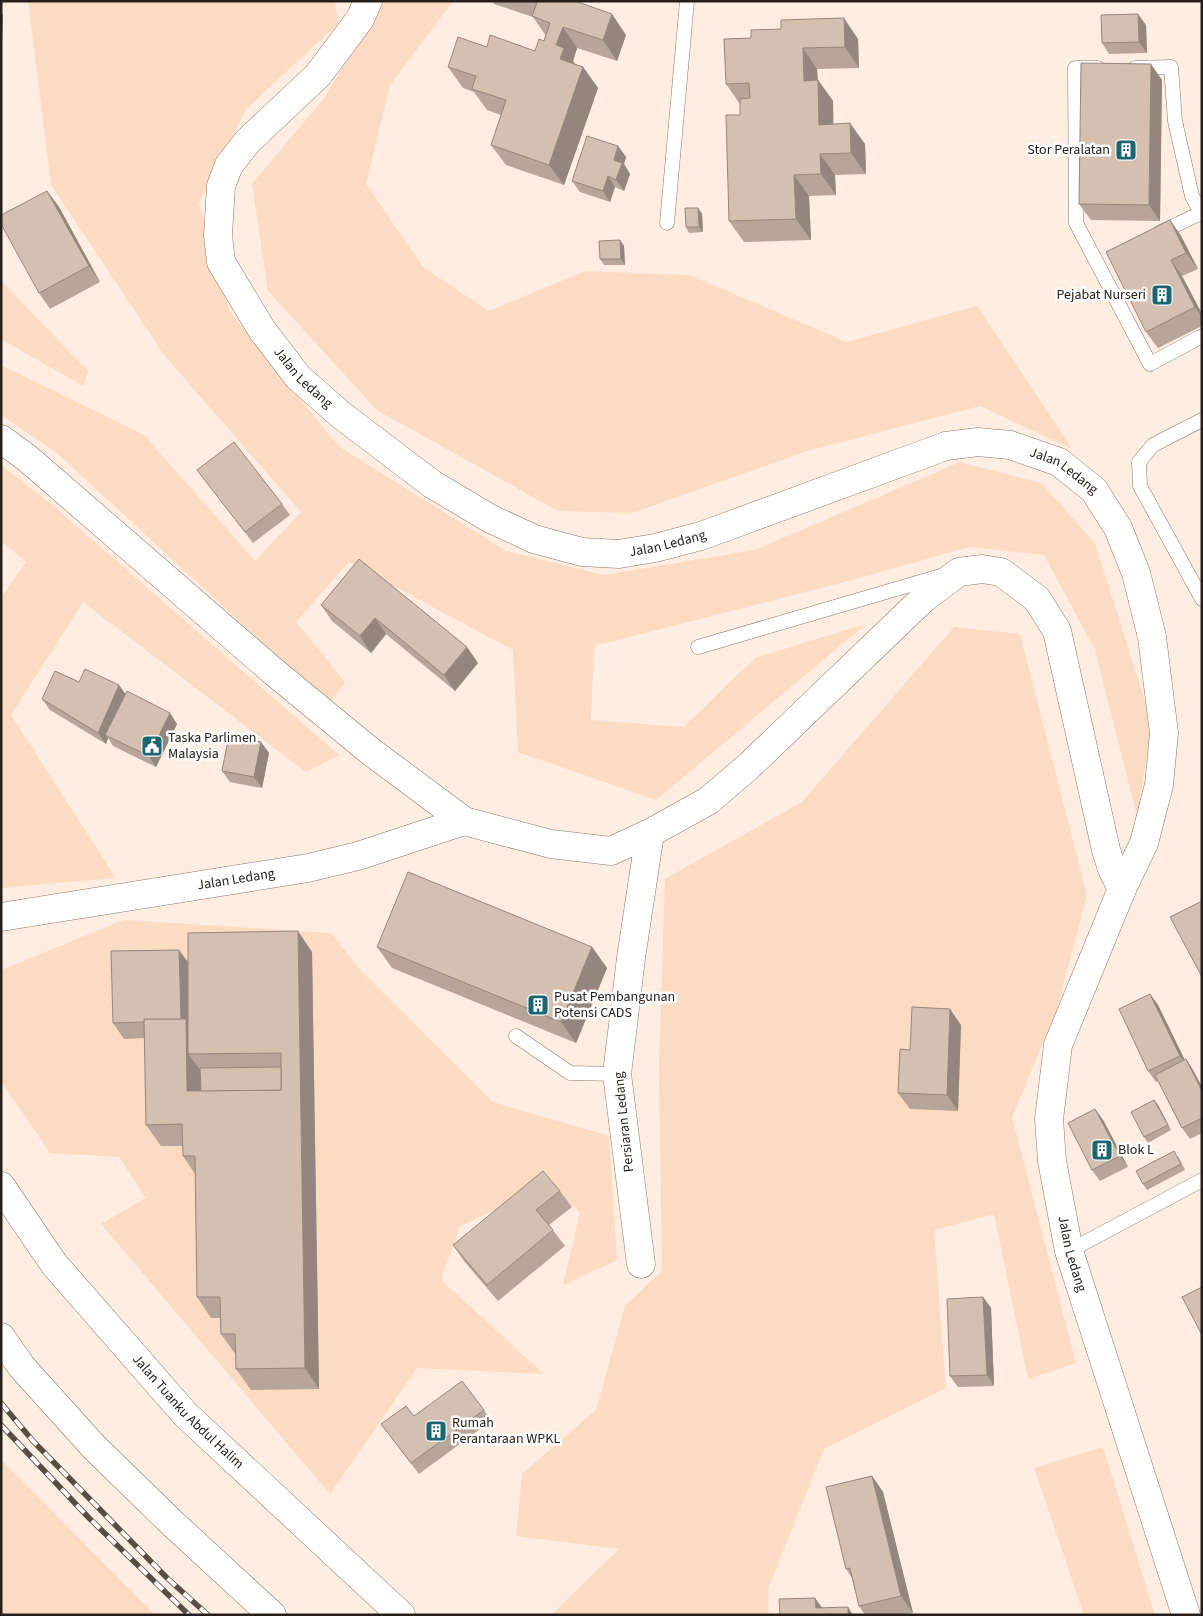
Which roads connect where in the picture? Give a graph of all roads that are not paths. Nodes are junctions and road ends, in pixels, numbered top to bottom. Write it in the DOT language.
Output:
graph roads {
  1 [pos="368,1"];
  2 [pos="687,1"];
  3 [pos="1201,213"];
  4 [pos="667,223"];
  5 [pos="1149,238"];
  6 [pos="1202,336"];
  7 [pos="1202,420"];
  8 [pos="1,439"];
  9 [pos="959,572"];
  10 [pos="1202,599"];
  11 [pos="698,647"];
  12 [pos="464,821"];
  13 [pos="650,833"];
  14 [pos="1122,889"];
  15 [pos="1,917"];
  16 [pos="516,1036"];
  17 [pos="617,1074"];
  18 [pos="1202,1180"];
  19 [pos="1,1186"];
  20 [pos="1068,1251"];
  21 [pos="641,1264"];
  22 [pos="1,1336"];
  23 [pos="272,1615"];
  24 [pos="401,1615"];
  25 [pos="1186,1615"];
  1 -- 14 [label="street, Jalan Ledang"];
  2 -- 4 [label="lane"];
  3 -- 5 [label="lane"];
  3 -- 6 [label="lane"];
  7 -- 10 [label="lane"];
  8 -- 12 [label="street"];
  9 -- 11 [label="lane"];
  9 -- 13 [label="street"];
  9 -- 14 [label="street"];
  12 -- 13 [label="street"];
  12 -- 15 [label="street, Jalan Ledang"];
  13 -- 17 [label="street, Persiaran Ledang"];
  14 -- 20 [label="street, Jalan Ledang"];
  16 -- 17 [label="lane"];
  17 -- 21 [label="street, Persiaran Ledang"];
  18 -- 20 [label="lane"];
  19 -- 24 [label="street, Jalan Tuanku Abdul Halim"];
  20 -- 25 [label="street, Jalan Ledang"];
  22 -- 23 [label="street"];
}
